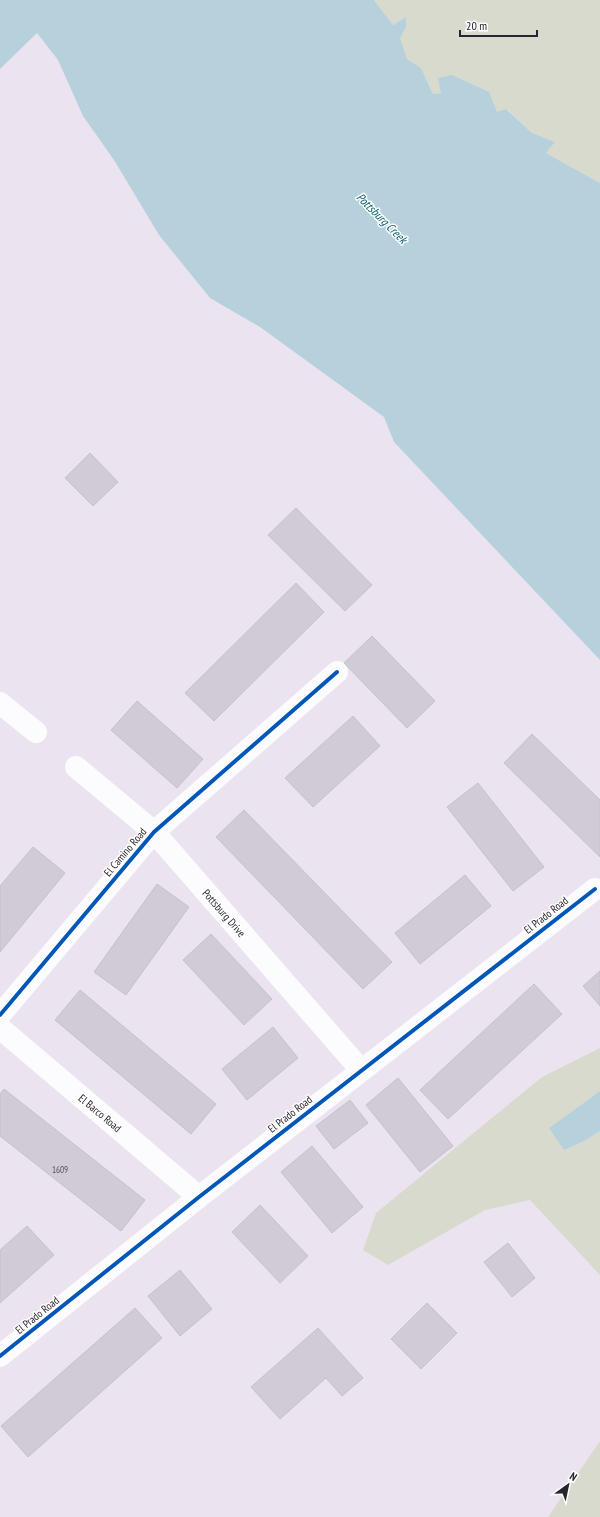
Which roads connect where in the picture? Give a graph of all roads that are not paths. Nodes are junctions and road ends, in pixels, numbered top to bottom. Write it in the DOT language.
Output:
graph roads {
  1 [pos="337,672"];
  2 [pos="0,703"];
  3 [pos="36,732"];
  4 [pos="76,767"];
  5 [pos="154,832"];
  6 [pos="595,889"];
  7 [pos="0,1015"];
  8 [pos="0,1028"];
  9 [pos="361,1070"];
  10 [pos="199,1197"];
  11 [pos="0,1356"];
  1 -- 5 [label="street, El Camino Road"];
  2 -- 3 [label="street"];
  4 -- 5 [label="street, Pottsburg Drive"];
  5 -- 7 [label="street, El Camino Road"];
  5 -- 9 [label="street, Pottsburg Drive"];
  6 -- 9 [label="street, El Prado Road"];
  8 -- 10 [label="street, El Barco Road"];
  9 -- 10 [label="street, El Prado Road"];
  10 -- 11 [label="street, El Prado Road"];
}
